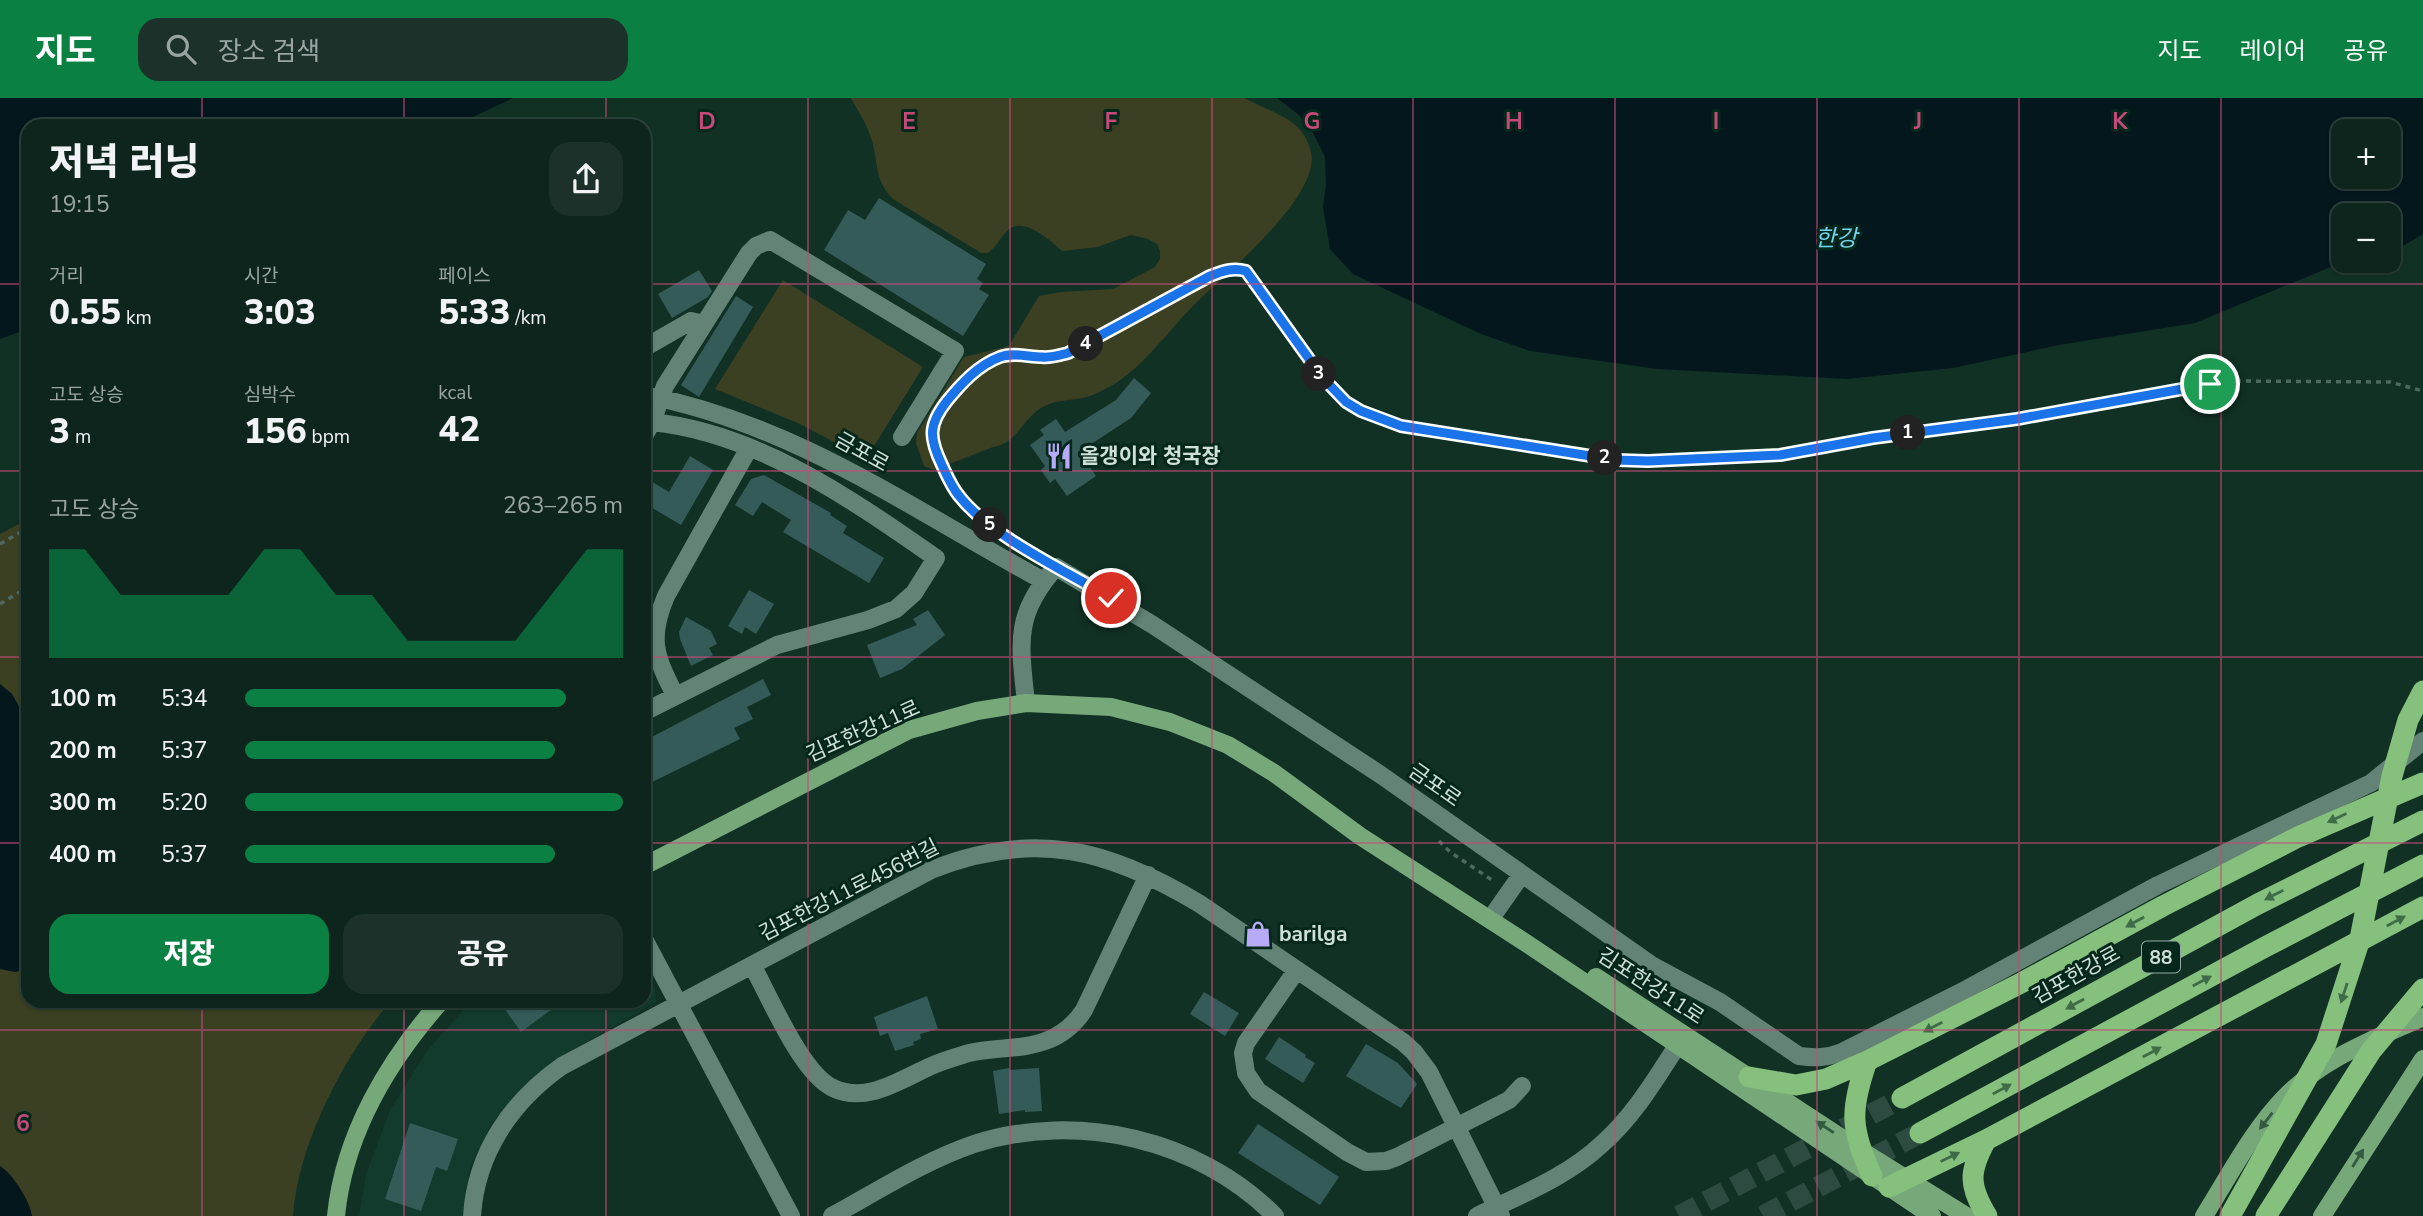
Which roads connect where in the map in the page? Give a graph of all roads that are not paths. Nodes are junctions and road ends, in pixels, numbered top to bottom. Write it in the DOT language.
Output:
graph roads {
  1 [pos="704,324"];
  2 [pos="651,344"];
  3 [pos="652,396"];
  4 [pos="651,429"];
  5 [pos="902,437"];
  6 [pos="749,448"];
  7 [pos="1044,581"];
  8 [pos="2423,691"];
  9 [pos="676,695"];
  10 [pos="1026,703"];
  11 [pos="651,708"];
  12 [pos="2423,741"];
  13 [pos="2423,783"];
  14 [pos="1309,796"];
  15 [pos="2423,821"];
  16 [pos="651,862"];
  17 [pos="2423,865"];
  18 [pos="1522,874"];
  19 [pos="1148,875"];
  20 [pos="2423,907"];
  21 [pos="1496,911"];
  22 [pos="651,953"];
  23 [pos="752,965"];
  24 [pos="1296,971"];
  25 [pos="2423,989"];
  26 [pos="677,1003"];
  27 [pos="435,1008"];
  28 [pos="2423,1017"];
  29 [pos="1677,1046"];
  30 [pos="2423,1059"];
  31 [pos="1867,1061"];
  32 [pos="1749,1077"];
  33 [pos="1522,1086"];
  34 [pos="1902,1098"];
  35 [pos="1456,1127"];
  36 [pos="1920,1133"];
  37 [pos="1986,1140"];
  38 [pos="1860,1150"];
  39 [pos="1889,1180"];
  40 [pos="1499,1211"];
  41 [pos="336,1216"];
  42 [pos="472,1216"];
  43 [pos="791,1216"];
  44 [pos="832,1216"];
  45 [pos="1275,1216"];
  46 [pos="1477,1216"];
  47 [pos="1932,1216"];
  48 [pos="1966,1216"];
  49 [pos="1987,1216"];
  50 [pos="2204,1216"];
  51 [pos="2230,1216"];
  52 [pos="2266,1216"];
  53 [pos="2322,1216"];
  1 -- 2 [label="street"];
  1 -- 3 [label="street"];
  1 -- 5 [label="street"];
  3 -- 7 [label="street, 금포로"];
  4 -- 6 [label="street"];
  6 -- 9 [label="street"];
  6 -- 9 [label="street"];
  7 -- 10 [label="street"];
  7 -- 18 [label="street, 금포로"];
  8 -- 51 [label="highway, one-way"];
  9 -- 11 [label="street"];
  10 -- 14 [label="main road, 김포한강11로"];
  10 -- 16 [label="main road, 김포한강11로"];
  12 -- 18 [label="street, 금포로"];
  13 -- 31 [label="highway, one-way"];
  14 -- 21 [label="main road, 김포한강11로"];
  14 -- 29 [label="main road, 김포한강11로"];
  15 -- 34 [label="highway, 김포한강로 / 88, one-way"];
  36 -- 17 [label="highway, 88, one-way"];
  18 -- 21 [label="street"];
  19 -- 23 [label="street, 김포한강11로456번길"];
  19 -- 23 [label="street, 김포한강11로456번길"];
  19 -- 24 [label="street"];
  37 -- 20 [label="highway, one-way"];
  21 -- 32 [label="main road, 김포한강11로"];
  22 -- 26 [label="street"];
  23 -- 26 [label="street, 김포한강11로456번길"];
  24 -- 35 [label="street"];
  24 -- 35 [label="street"];
  25 -- 52 [label="highway"];
  26 -- 42 [label="street, 김포한강11로456번길"];
  26 -- 43 [label="street"];
  27 -- 41 [label="main road"];
  28 -- 50 [label="main road, one-way"];
  29 -- 39 [label="main road, 김포한강11로"];
  29 -- 40 [label="street"];
  53 -- 30 [label="main road, one-way"];
  31 -- 32 [label="highway"];
  31 -- 38 [label="highway"];
  38 -- 32 [label="main road, 김포한강11로, one-way"];
  33 -- 35 [label="street"];
  35 -- 40 [label="street"];
  39 -- 37 [label="highway, one-way"];
  37 -- 49 [label="highway"];
  38 -- 39 [label="highway"];
  38 -- 39 [label="main road, 김포한강11로"];
  39 -- 47 [label="main road, 김포한강11로"];
  39 -- 48 [label="main road, 김포한강11로"];
  40 -- 46 [label="street"];
  44 -- 45 [label="street"];
}
